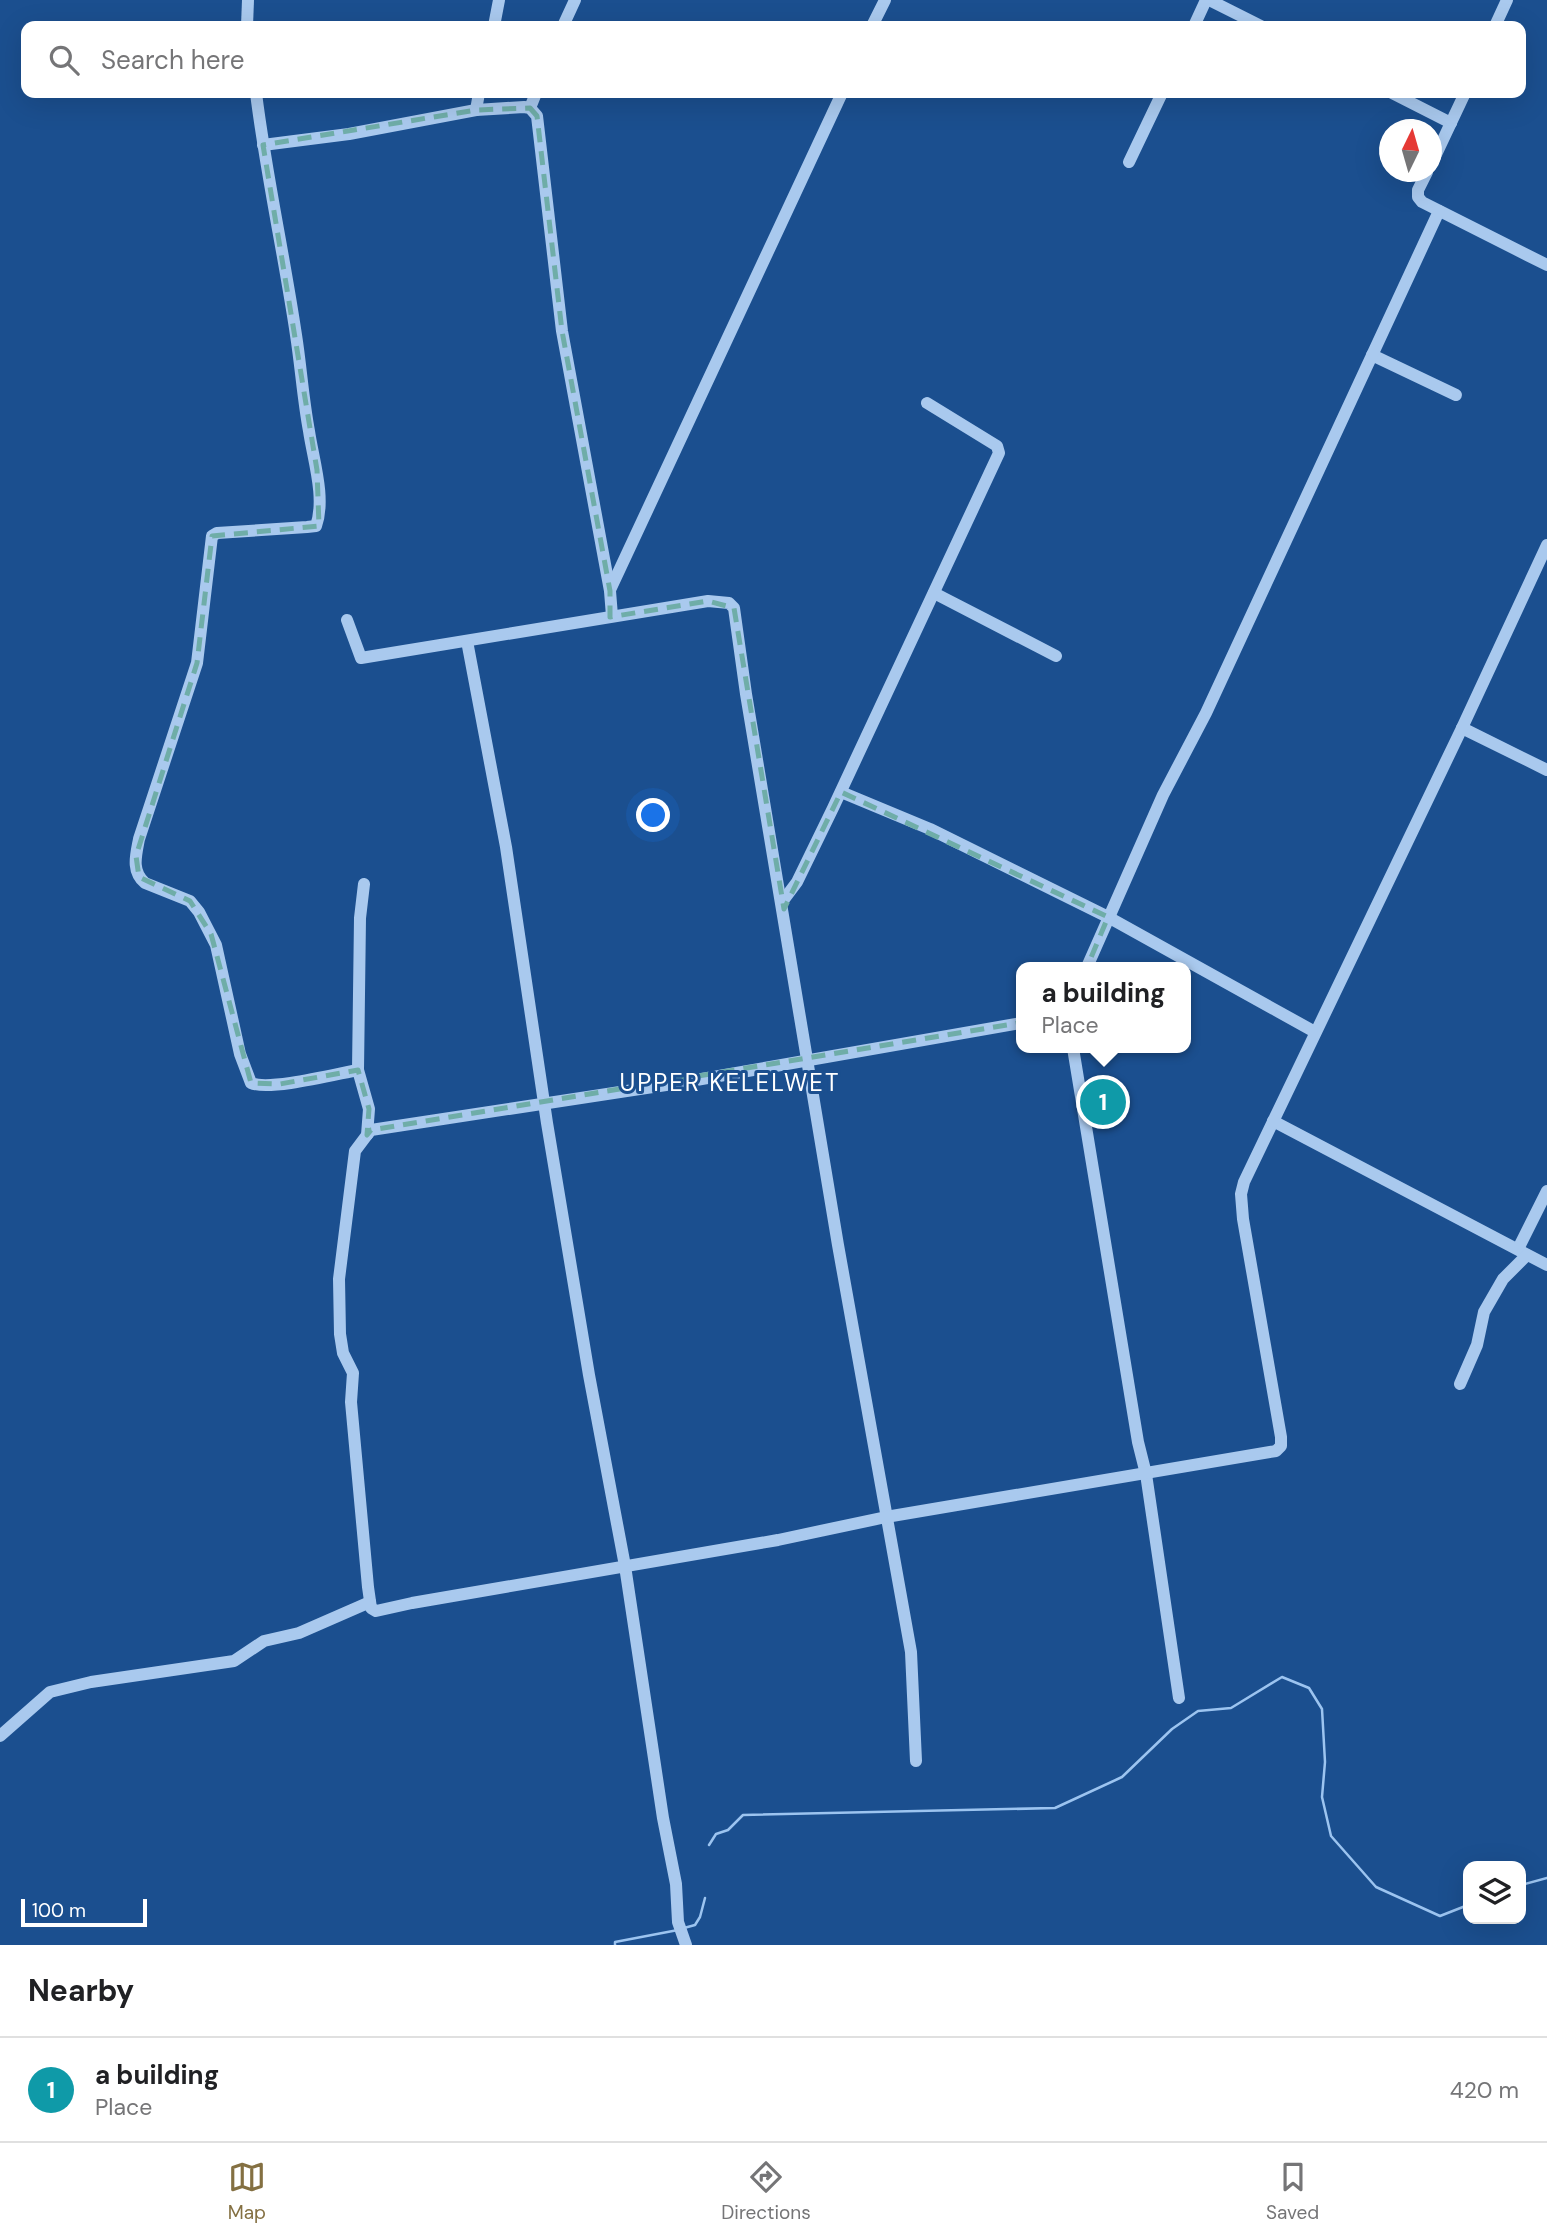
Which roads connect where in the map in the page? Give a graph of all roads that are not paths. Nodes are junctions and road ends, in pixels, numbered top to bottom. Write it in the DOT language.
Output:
graph roads {
  1 [pos="248,0"];
  2 [pos="499,0"];
  3 [pos="575,0"];
  4 [pos="885,0"];
  5 [pos="1208,0"];
  6 [pos="1507,0"];
  7 [pos="247,21"];
  8 [pos="495,21"];
  9 [pos="565,21"];
  10 [pos="874,21"];
  11 [pos="1197,21"];
  12 [pos="1251,21"];
  13 [pos="1497,21"];
  14 [pos="257,98"];
  15 [pos="478,98"];
  16 [pos="534,98"];
  17 [pos="840,98"];
  18 [pos="1160,98"];
  19 [pos="1402,98"];
  20 [pos="1463,98"];
  21 [pos="530,108"];
  22 [pos="476,110"];
  23 [pos="1451,123"];
  24 [pos="1442,142"];
  25 [pos="263,145"];
  26 [pos="1129,162"];
  27 [pos="1423,182"];
  28 [pos="1439,211"];
  29 [pos="1547,265"];
  30 [pos="1372,355"];
  31 [pos="1456,395"];
  32 [pos="927,403"];
  33 [pos="1547,545"];
  34 [pos="610,591"];
  35 [pos="934,593"];
  36 [pos="612,616"];
  37 [pos="347,620"];
  38 [pos="467,641"];
  39 [pos="1056,656"];
  40 [pos="1462,728"];
  41 [pos="1547,770"];
  42 [pos="841,792"];
  43 [pos="364,884"];
  44 [pos="782,902"];
  45 [pos="1108,917"];
  46 [pos="1089,962"];
  47 [pos="1189,962"];
  48 [pos="1191,963"];
  49 [pos="1016,1024"];
  50 [pos="1315,1032"];
  51 [pos="1074,1053"];
  52 [pos="808,1060"];
  53 [pos="358,1070"];
  54 [pos="544,1103"];
  55 [pos="1273,1121"];
  56 [pos="367,1136"];
  57 [pos="1547,1191"];
  58 [pos="1523,1252"];
  59 [pos="1547,1265"];
  60 [pos="1460,1384"];
  61 [pos="1146,1474"];
  62 [pos="886,1517"];
  63 [pos="625,1566"];
  64 [pos="370,1602"];
  65 [pos="1179,1698"];
  66 [pos="0,1736"];
  67 [pos="916,1761"];
  68 [pos="685,1944"];
  1 -- 7 [label="street"];
  2 -- 8 [label="street"];
  3 -- 9 [label="street"];
  4 -- 10 [label="street"];
  5 -- 11 [label="street"];
  5 -- 12 [label="street"];
  6 -- 13 [label="street"];
  14 -- 25 [label="street"];
  15 -- 22 [label="street"];
  16 -- 21 [label="street"];
  17 -- 34 [label="street"];
  18 -- 26 [label="street"];
  19 -- 23 [label="street"];
  20 -- 23 [label="street"];
  21 -- 22 [label="street"];
  21 -- 34 [label="street"];
  22 -- 25 [label="street"];
  23 -- 24 [label="street"];
  25 -- 53 [label="street"];
  27 -- 28 [label="street"];
  28 -- 29 [label="street"];
  28 -- 30 [label="street"];
  30 -- 31 [label="street"];
  30 -- 45 [label="street"];
  32 -- 35 [label="street"];
  33 -- 40 [label="street"];
  34 -- 36 [label="street"];
  35 -- 39 [label="street"];
  35 -- 42 [label="street"];
  36 -- 38 [label="street"];
  36 -- 44 [label="street"];
  37 -- 38 [label="street"];
  38 -- 54 [label="street"];
  40 -- 41 [label="street"];
  40 -- 50 [label="street"];
  42 -- 44 [label="street"];
  42 -- 45 [label="street"];
  43 -- 53 [label="street"];
  44 -- 52 [label="street"];
  45 -- 46 [label="street"];
  45 -- 47 [label="street"];
  48 -- 50 [label="street"];
  49 -- 52 [label="street"];
  50 -- 55 [label="street"];
  51 -- 61 [label="street"];
  52 -- 54 [label="street"];
  52 -- 62 [label="street"];
  53 -- 56 [label="street"];
  54 -- 56 [label="street"];
  54 -- 63 [label="street"];
  55 -- 58 [label="street"];
  55 -- 61 [label="street"];
  56 -- 64 [label="street"];
  57 -- 58 [label="street"];
  58 -- 59 [label="street"];
  58 -- 60 [label="street"];
  61 -- 62 [label="street"];
  61 -- 65 [label="street"];
  62 -- 63 [label="street"];
  62 -- 67 [label="street"];
  63 -- 64 [label="street"];
  63 -- 68 [label="street"];
  64 -- 66 [label="street"];
}
